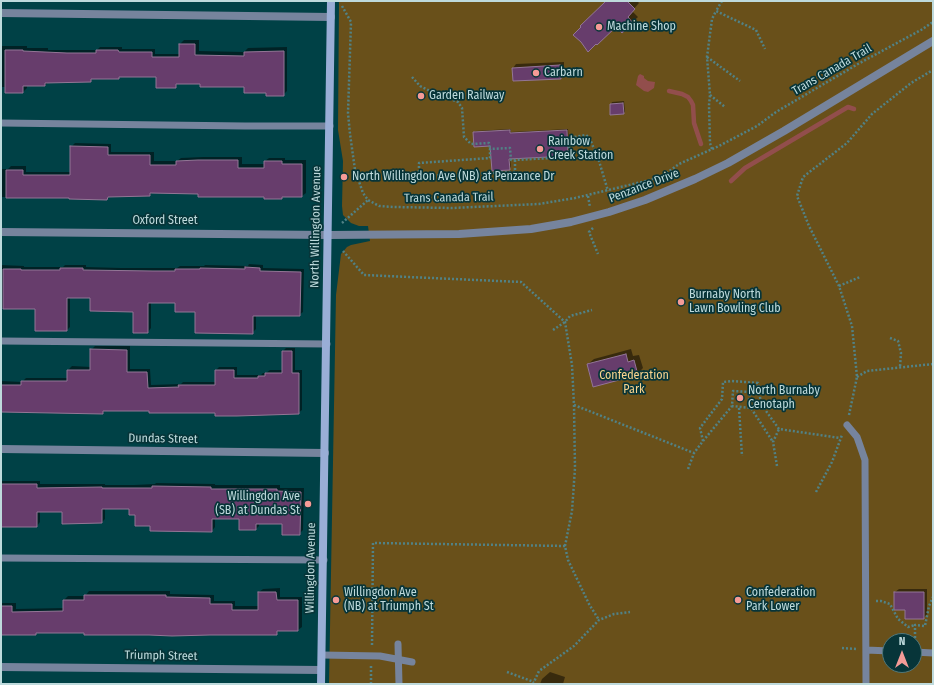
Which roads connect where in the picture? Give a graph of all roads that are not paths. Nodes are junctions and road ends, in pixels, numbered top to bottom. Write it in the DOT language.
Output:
graph roads {
  1 [pos="331,1"];
  2 [pos="1,13"];
  3 [pos="331,17"];
  4 [pos="933,41"];
  5 [pos="1,123"];
  6 [pos="330,126"];
  7 [pos="1,232"];
  8 [pos="328,235"];
  9 [pos="1,341"];
  10 [pos="326,344"];
  11 [pos="847,425"];
  12 [pos="1,448"];
  13 [pos="325,453"];
  14 [pos="1,558"];
  15 [pos="324,560"];
  16 [pos="398,644"];
  17 [pos="866,650"];
  18 [pos="882,651"];
  19 [pos="922,652"];
  20 [pos="933,653"];
  21 [pos="322,655"];
  22 [pos="398,660"];
  23 [pos="412,662"];
  24 [pos="1,667"];
  25 [pos="321,670"];
  26 [pos="321,684"];
  27 [pos="399,684"];
  28 [pos="866,684"];
  1 -- 3 [label="street, North Willingdon Avenue"];
  2 -- 3 [label="street"];
  3 -- 6 [label="street, North Willingdon Avenue"];
  4 -- 8 [label="street, Penzance Drive"];
  5 -- 6 [label="lane"];
  6 -- 8 [label="street, North Willingdon Avenue"];
  7 -- 8 [label="street, Oxford Street"];
  8 -- 10 [label="street, North Willingdon Avenue"];
  9 -- 10 [label="lane"];
  10 -- 13 [label="street, North Willingdon Avenue"];
  11 -- 17 [label="lane"];
  12 -- 13 [label="street, Dundas Street"];
  13 -- 15 [label="street, Willingdon Avenue"];
  14 -- 15 [label="lane"];
  15 -- 21 [label="street, Willingdon Avenue"];
  16 -- 22 [label="lane"];
  17 -- 18 [label="lane"];
  17 -- 28 [label="lane"];
  19 -- 20 [label="lane"];
  21 -- 22 [label="lane"];
  21 -- 25 [label="street, Willingdon Avenue"];
  22 -- 23 [label="lane"];
  22 -- 27 [label="lane"];
  24 -- 25 [label="street, Triumph Street"];
  25 -- 26 [label="street, Willingdon Avenue"];
}
